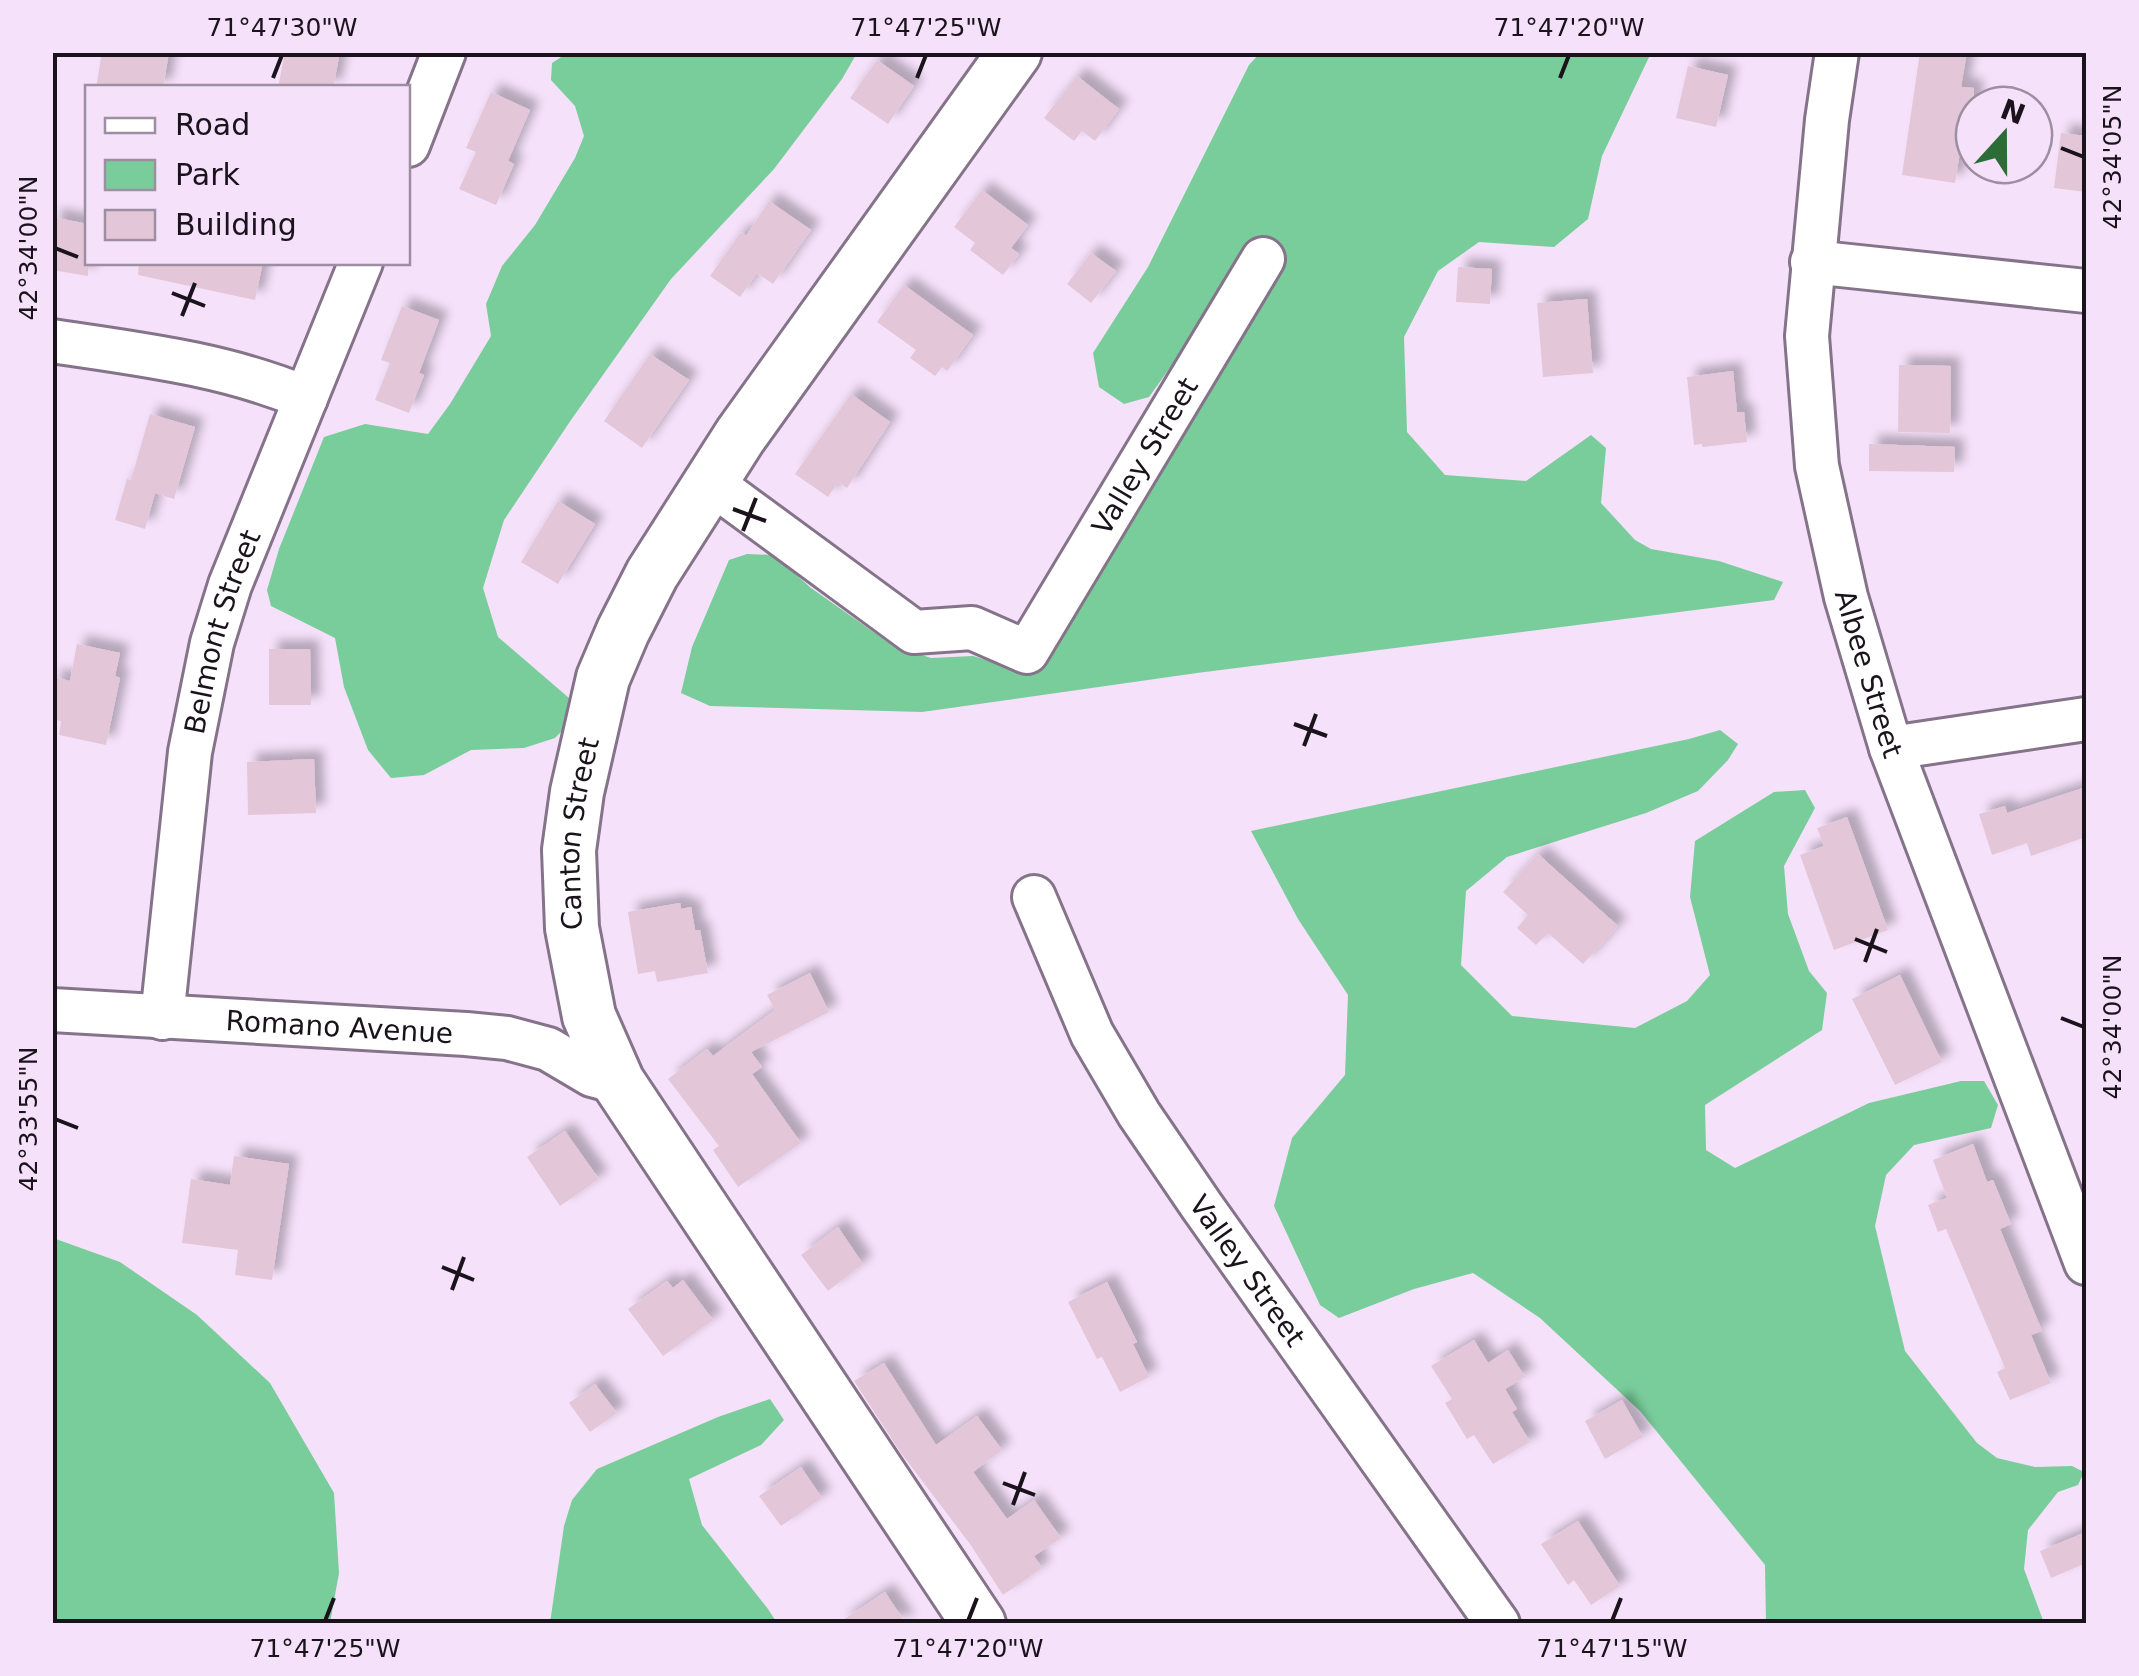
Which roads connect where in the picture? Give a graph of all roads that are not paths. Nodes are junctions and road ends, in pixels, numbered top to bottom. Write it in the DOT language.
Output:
graph roads {
  1 [pos="444,52"];
  2 [pos="1015,52"];
  3 [pos="1837,52"];
  4 [pos="410,140"];
  5 [pos="1263,258"];
  6 [pos="1812,262"];
  7 [pos="360,265"];
  8 [pos="2086,291"];
  9 [pos="52,341"];
  10 [pos="306,398"];
  11 [pos="710,482"];
  12 [pos="2086,719"];
  13 [pos="1890,748"];
  14 [pos="1034,896"];
  15 [pos="52,1010"];
  16 [pos="162,1018"];
  17 [pos="618,1082"];
  18 [pos="2078,1218"];
  19 [pos="2086,1263"];
  20 [pos="979,1624"];
  21 [pos="1498,1624"];
  1 -- 4 [label="street"];
  2 -- 11 [label="street, Canton Street"];
  3 -- 6 [label="street, Albee Street"];
  5 -- 11 [label="street, Valley Street"];
  6 -- 8 [label="street"];
  6 -- 13 [label="street, Albee Street"];
  7 -- 10 [label="street, Belmont Street"];
  9 -- 10 [label="street"];
  10 -- 16 [label="street, Belmont Street"];
  11 -- 17 [label="street, Canton Street"];
  12 -- 13 [label="street"];
  13 -- 18 [label="street, Albee Street"];
  14 -- 21 [label="street, Valley Street"];
  15 -- 16 [label="street, Romano Avenue"];
  16 -- 17 [label="street, Romano Avenue"];
  17 -- 20 [label="street, Canton Street"];
  18 -- 19 [label="street, Albee Street"];
}
